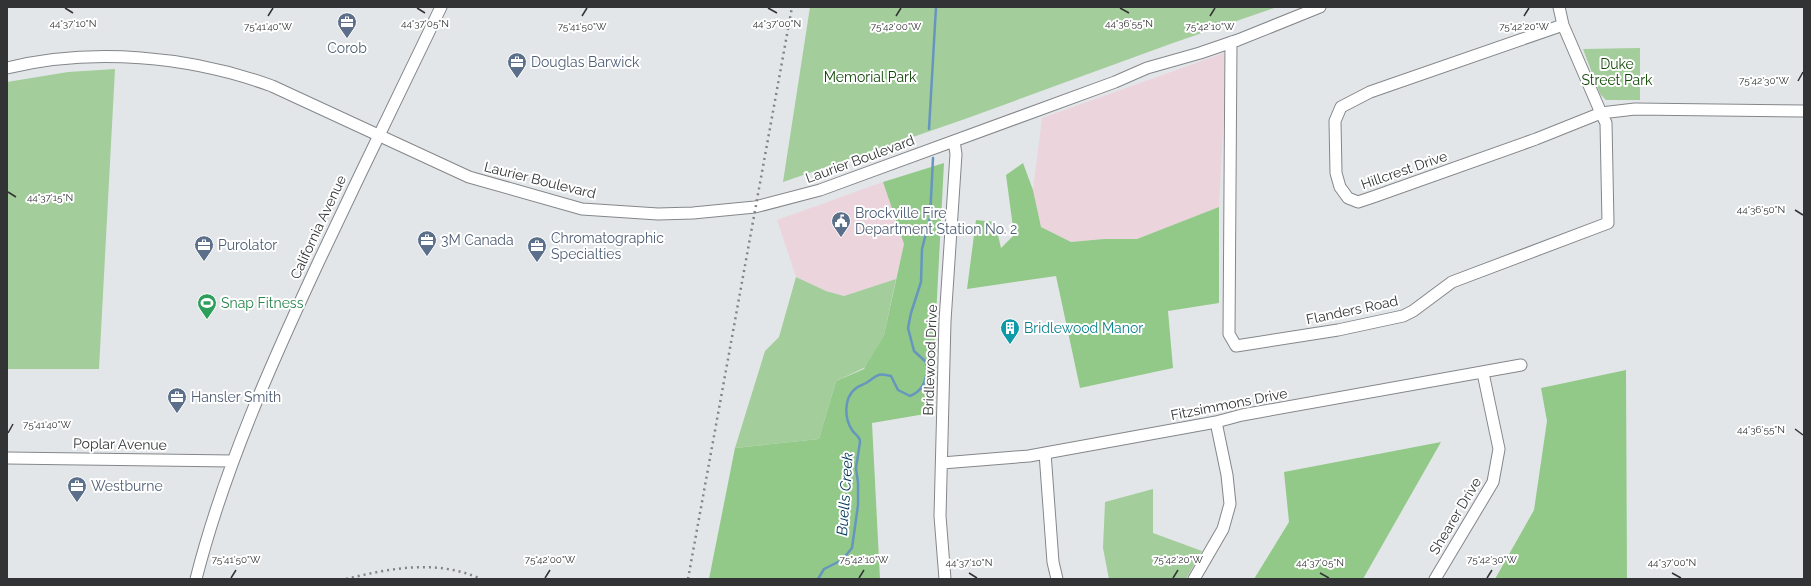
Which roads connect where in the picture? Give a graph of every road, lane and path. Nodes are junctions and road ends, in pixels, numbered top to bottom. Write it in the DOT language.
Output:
graph roads {
  1 [pos="441,7"];
  2 [pos="1320,7"];
  3 [pos="1559,7"];
  4 [pos="1562,25"];
  5 [pos="1232,42"];
  6 [pos="7,68"];
  7 [pos="1804,111"];
  8 [pos="1601,113"];
  9 [pos="379,135"];
  10 [pos="954,142"];
  11 [pos="1521,365"];
  12 [pos="1484,373"];
  13 [pos="1216,422"];
  14 [pos="1045,453"];
  15 [pos="7,458"];
  16 [pos="232,461"];
  17 [pos="942,463"];
  18 [pos="196,579"];
  19 [pos="945,579"];
  20 [pos="1056,579"];
  21 [pos="1194,579"];
  22 [pos="1435,579"];
  1 -- 9 [label="street, California Avenue"];
  2 -- 5 [label="street, Laurier Boulevard"];
  3 -- 4 [label="street, Flanders Road"];
  4 -- 8 [label="street, Flanders Road"];
  4 -- 8 [label="street, Hillcrest Drive"];
  5 -- 8 [label="street, Flanders Road"];
  5 -- 10 [label="street, Laurier Boulevard"];
  6 -- 9 [label="street, Laurier Boulevard"];
  7 -- 8 [label="street, Hillcrest Drive"];
  9 -- 10 [label="street, Laurier Boulevard"];
  9 -- 16 [label="street, California Avenue"];
  10 -- 17 [label="street, Bridlewood Drive"];
  11 -- 12 [label="street, Fitzsimmons Drive"];
  12 -- 13 [label="street, Fitzsimmons Drive"];
  12 -- 22 [label="street, Shearer Drive"];
  13 -- 14 [label="street, Fitzsimmons Drive"];
  13 -- 21 [label="street"];
  14 -- 17 [label="street, Fitzsimmons Drive"];
  14 -- 20 [label="street"];
  15 -- 16 [label="street, Poplar Avenue"];
  16 -- 18 [label="street, California Avenue"];
  17 -- 19 [label="street, Bridlewood Drive"];
}
